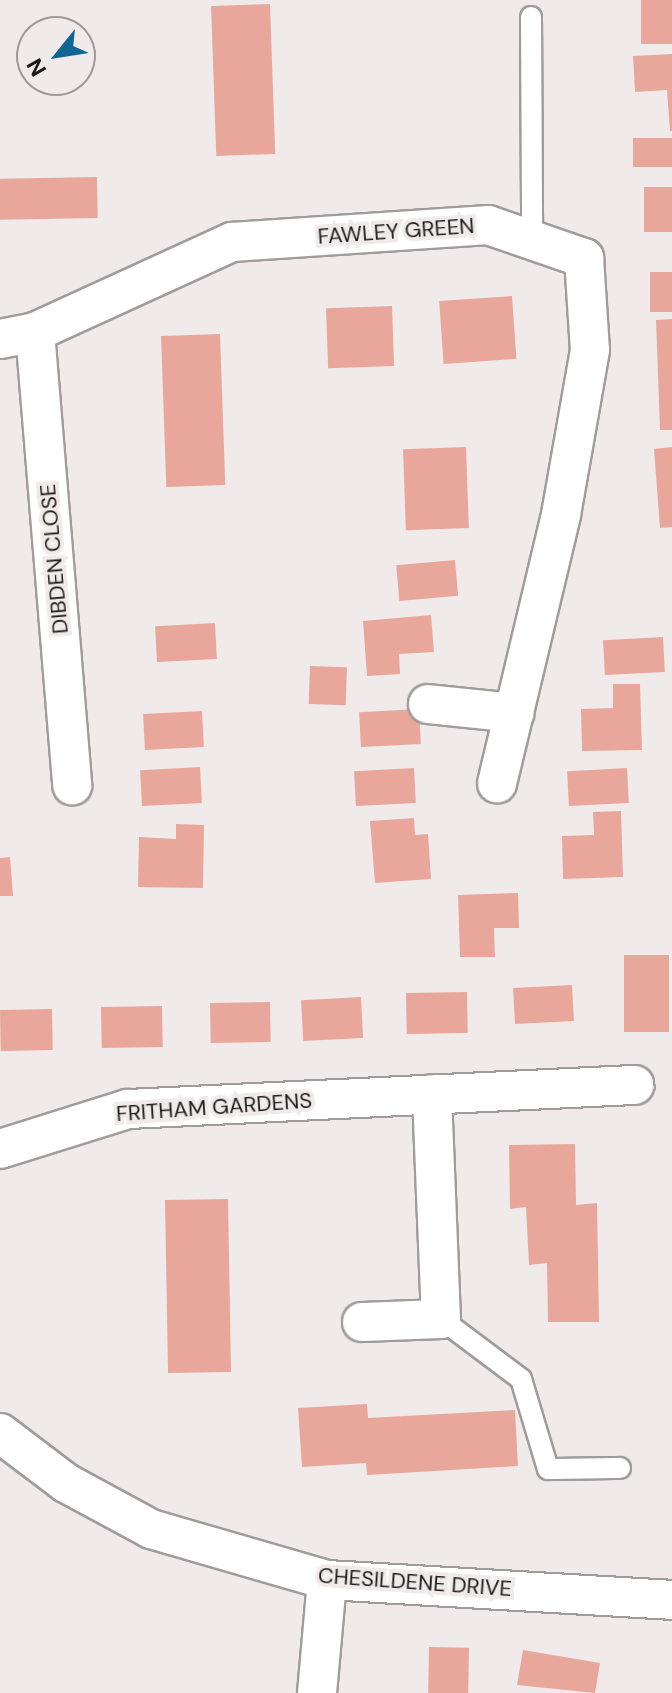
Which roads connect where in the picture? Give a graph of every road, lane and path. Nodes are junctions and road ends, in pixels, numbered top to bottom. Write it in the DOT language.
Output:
graph roads {
  1 [pos="531,17"];
  2 [pos="532,240"];
  3 [pos="18,335"];
  4 [pos="428,704"];
  5 [pos="515,713"];
  6 [pos="497,783"];
  7 [pos="72,785"];
  8 [pos="634,1085"];
  9 [pos="432,1094"];
  10 [pos="0,1149"];
  11 [pos="441,1319"];
  12 [pos="362,1322"];
  13 [pos="0,1433"];
  14 [pos="620,1468"];
  15 [pos="327,1580"];
  16 [pos="672,1600"];
  17 [pos="317,1693"];
  1 -- 2 [label="lane"];
  2 -- 3 [label="street, FAWLEY GREEN"];
  2 -- 5 [label="street, FAWLEY GREEN"];
  3 -- 7 [label="street, DIBDEN CLOSE"];
  4 -- 5 [label="street"];
  5 -- 6 [label="street, FAWLEY GREEN"];
  8 -- 9 [label="street, FRITHAM GARDENS"];
  9 -- 10 [label="street, FRITHAM GARDENS"];
  9 -- 11 [label="street"];
  11 -- 12 [label="street"];
  11 -- 14 [label="lane"];
  13 -- 15 [label="street, CHESILDENE DRIVE"];
  15 -- 16 [label="street, CHESILDENE DRIVE"];
  15 -- 17 [label="street"];
}
